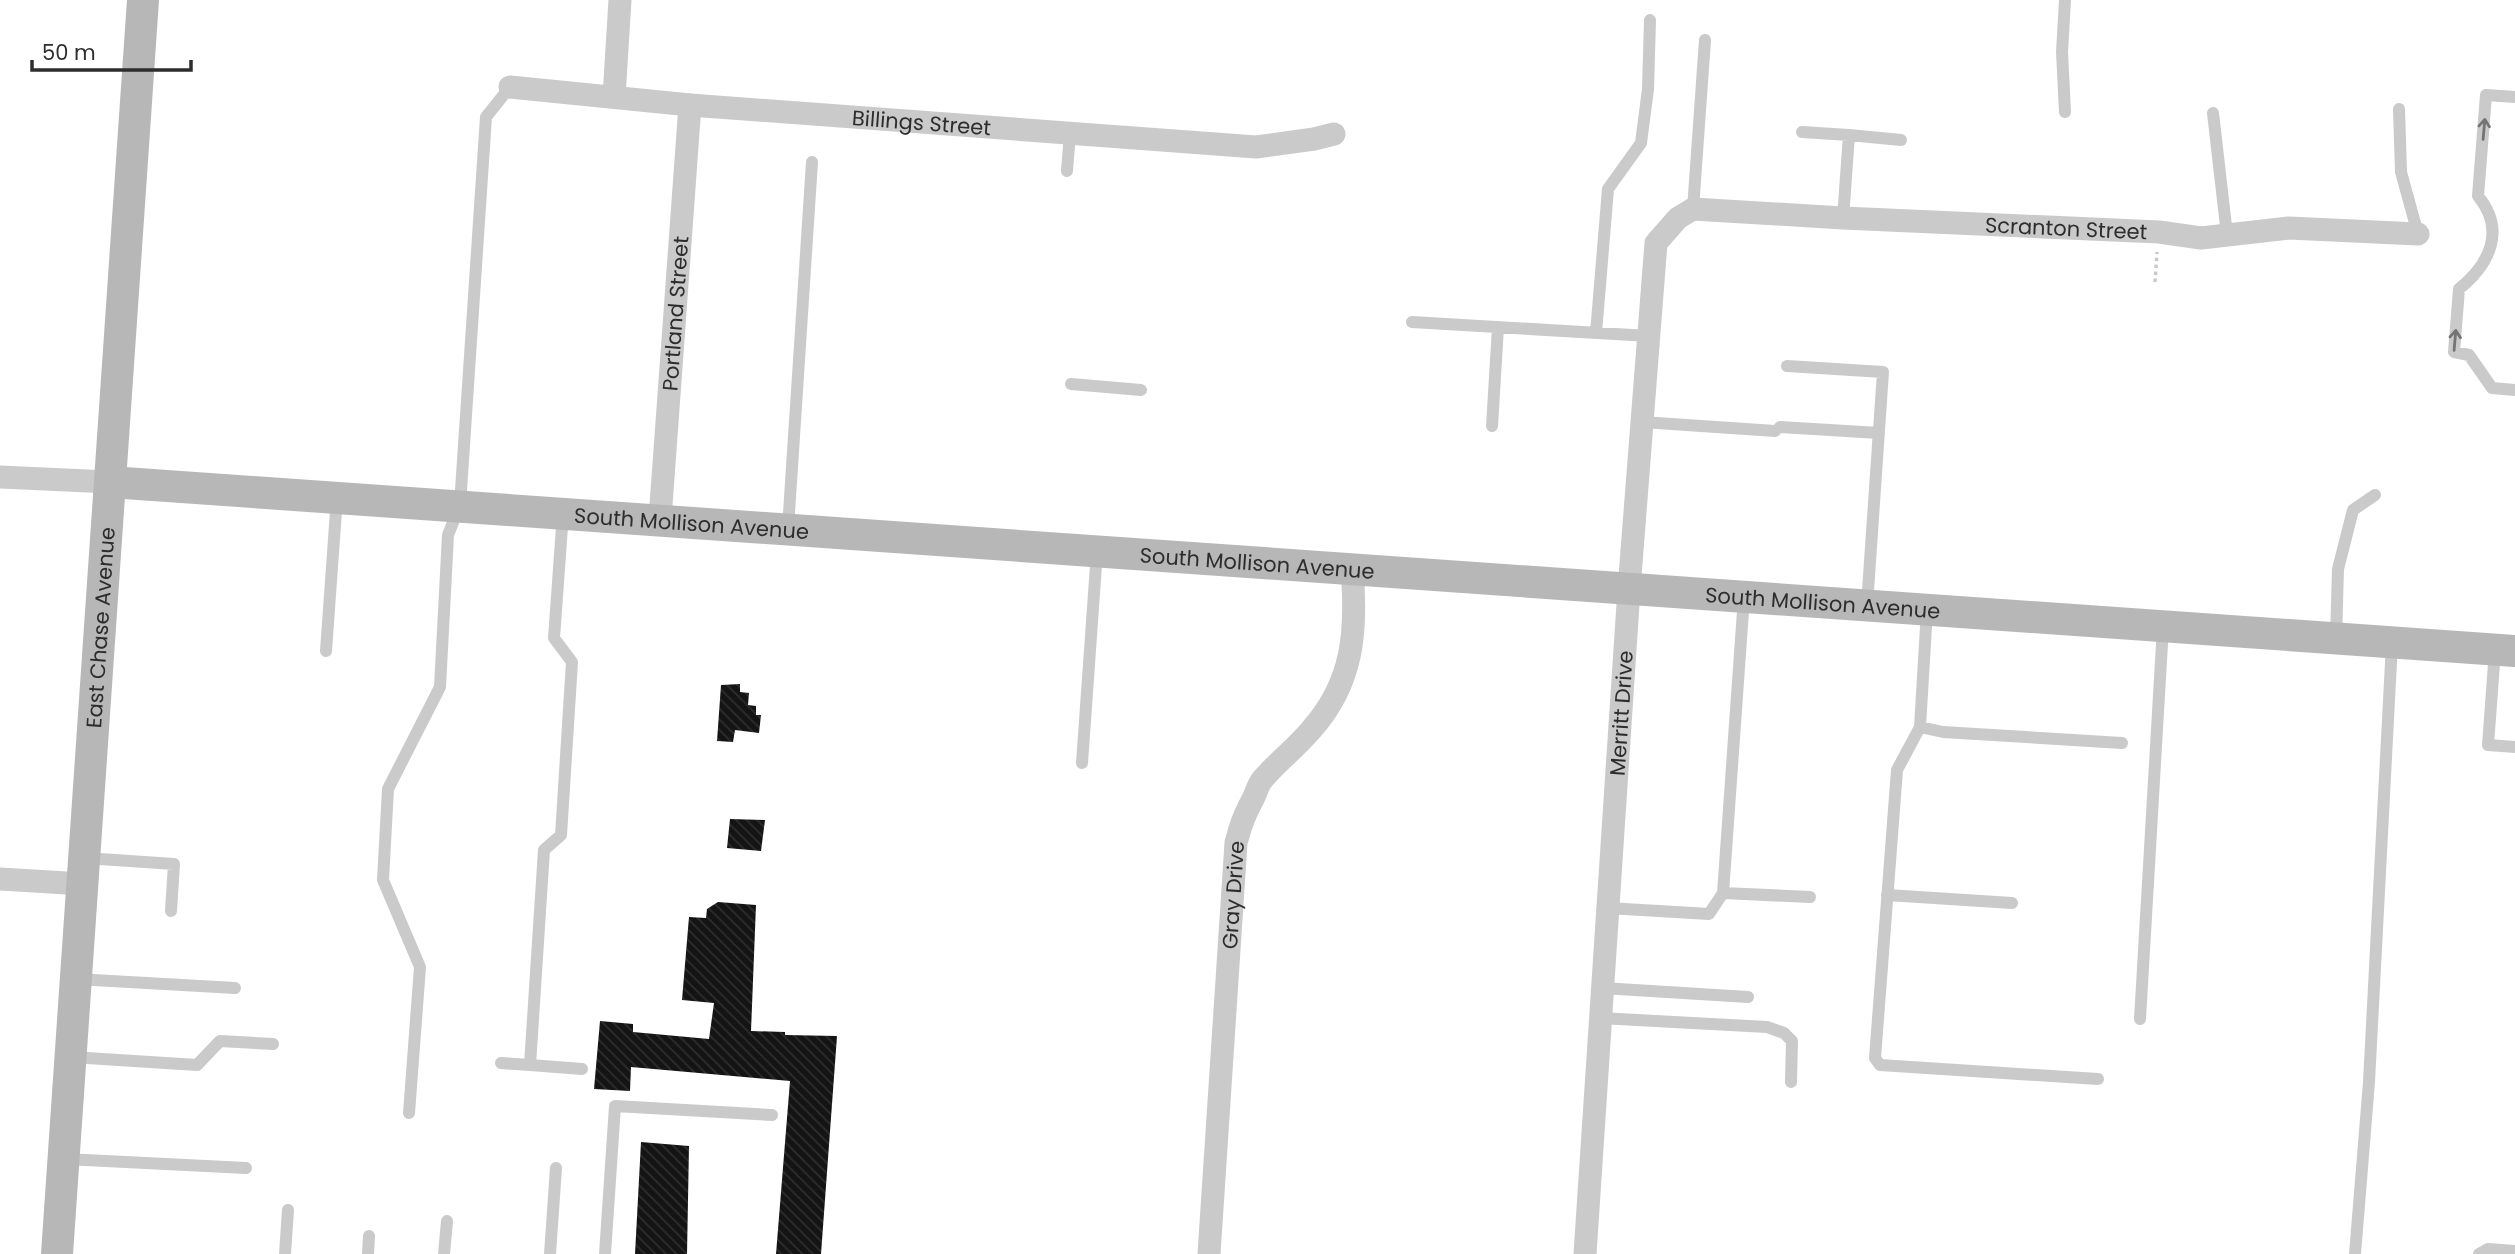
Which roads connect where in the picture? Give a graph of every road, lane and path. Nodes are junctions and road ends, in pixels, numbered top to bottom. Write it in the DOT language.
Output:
graph roads {
  1 [pos="143,0"];
  2 [pos="620,0"];
  3 [pos="2065,0"];
  4 [pos="1650,20"];
  5 [pos="1705,40"];
  6 [pos="510,86"];
  7 [pos="614,97"];
  8 [pos="2515,97"];
  9 [pos="690,105"];
  10 [pos="2399,109"];
  11 [pos="2064,111"];
  12 [pos="2213,113"];
  13 [pos="1802,132"];
  14 [pos="1070,133"];
  15 [pos="1334,134"];
  16 [pos="1849,135"];
  17 [pos="1901,140"];
  18 [pos="812,162"];
  19 [pos="1067,171"];
  20 [pos="1704,209"];
  21 [pos="1843,218"];
  22 [pos="2159,232"];
  23 [pos="2418,234"];
  24 [pos="2227,236"];
  25 [pos="2155,282"];
  26 [pos="1412,322"];
  27 [pos="1498,327"];
  28 [pos="1596,333"];
  29 [pos="1649,336"];
  30 [pos="1787,366"];
  31 [pos="1071,384"];
  32 [pos="1141,390"];
  33 [pos="2515,390"];
  34 [pos="1642,422"];
  35 [pos="1492,426"];
  36 [pos="1879,433"];
  37 [pos="0,477"];
  38 [pos="110,482"];
  39 [pos="2375,495"];
  40 [pos="337,497"];
  41 [pos="460,505"];
  42 [pos="563,513"];
  43 [pos="660,519"];
  44 [pos="788,528"];
  45 [pos="1097,551"];
  46 [pos="1352,569"];
  47 [pos="1629,589"];
  48 [pos="1744,597"];
  49 [pos="1867,606"];
  50 [pos="1927,610"];
  51 [pos="2163,626"];
  52 [pos="2336,638"];
  53 [pos="2392,642"];
  54 [pos="2505,650"];
  55 [pos="326,651"];
  56 [pos="1920,727"];
  57 [pos="2122,743"];
  58 [pos="2515,747"];
  59 [pos="1082,763"];
  60 [pos="84,871"];
  61 [pos="0,878"];
  62 [pos="1723,893"];
  63 [pos="1887,895"];
  64 [pos="1810,897"];
  65 [pos="2012,903"];
  66 [pos="1608,908"];
  67 [pos="171,911"];
  68 [pos="76,979"];
  69 [pos="235,988"];
  70 [pos="1602,988"];
  71 [pos="1748,998"];
  72 [pos="1600,1018"];
  73 [pos="2140,1020"];
  74 [pos="272,1044"];
  75 [pos="71,1056"];
  76 [pos="501,1063"];
  77 [pos="530,1065"];
  78 [pos="582,1069"];
  79 [pos="2098,1079"];
  80 [pos="1791,1082"];
  81 [pos="409,1113"];
  82 [pos="772,1115"];
  83 [pos="64,1159"];
  84 [pos="246,1168"];
  85 [pos="556,1168"];
  86 [pos="288,1210"];
  87 [pos="447,1221"];
  88 [pos="369,1236"];
  89 [pos="2515,1251"];
  90 [pos="57,1254"];
  91 [pos="285,1254"];
  92 [pos="368,1254"];
  93 [pos="444,1254"];
  94 [pos="550,1254"];
  95 [pos="605,1254"];
  96 [pos="1209,1254"];
  97 [pos="1585,1254"];
  98 [pos="2355,1254"];
  99 [pos="2479,1254"];
  1 -- 38 [label="main road, East Chase Avenue"];
  2 -- 7 [label="street"];
  3 -- 11 [label="lane"];
  4 -- 28 [label="lane"];
  5 -- 20 [label="lane"];
  6 -- 7 [label="street, Billings Street"];
  6 -- 41 [label="lane"];
  7 -- 9 [label="street, Billings Street"];
  33 -- 8 [label="lane, one-way"];
  9 -- 14 [label="street, Billings Street"];
  9 -- 43 [label="street, Portland Street"];
  10 -- 23 [label="lane"];
  12 -- 24 [label="lane"];
  13 -- 16 [label="lane"];
  14 -- 15 [label="street, Billings Street"];
  14 -- 19 [label="lane"];
  16 -- 17 [label="lane"];
  16 -- 21 [label="lane"];
  18 -- 44 [label="lane"];
  20 -- 21 [label="street, Scranton Street"];
  20 -- 29 [label="street, Merritt Drive"];
  21 -- 22 [label="street, Scranton Street"];
  22 -- 24 [label="street, Scranton Street"];
  22 -- 25 [label="path"];
  23 -- 24 [label="street, Scranton Street"];
  26 -- 27 [label="lane"];
  27 -- 28 [label="lane"];
  27 -- 35 [label="lane"];
  28 -- 29 [label="lane"];
  29 -- 34 [label="street, Merritt Drive"];
  30 -- 36 [label="lane"];
  31 -- 32 [label="lane"];
  34 -- 36 [label="lane"];
  34 -- 47 [label="street, Merritt Drive"];
  36 -- 49 [label="lane"];
  37 -- 38 [label="street, South Mollison Avenue"];
  38 -- 40 [label="main road, South Mollison Avenue"];
  38 -- 60 [label="main road, East Chase Avenue"];
  39 -- 52 [label="lane"];
  40 -- 41 [label="main road, South Mollison Avenue"];
  40 -- 55 [label="lane"];
  41 -- 42 [label="main road, South Mollison Avenue"];
  41 -- 81 [label="lane"];
  42 -- 43 [label="main road, South Mollison Avenue"];
  42 -- 77 [label="lane"];
  43 -- 44 [label="main road, South Mollison Avenue"];
  44 -- 45 [label="main road, South Mollison Avenue"];
  45 -- 46 [label="main road, South Mollison Avenue"];
  45 -- 59 [label="lane"];
  46 -- 47 [label="main road, South Mollison Avenue"];
  46 -- 96 [label="street, Gray Drive"];
  47 -- 48 [label="main road, South Mollison Avenue"];
  47 -- 66 [label="street, Merritt Drive"];
  48 -- 49 [label="main road, South Mollison Avenue"];
  48 -- 62 [label="lane"];
  49 -- 50 [label="main road, South Mollison Avenue"];
  50 -- 51 [label="main road, South Mollison Avenue"];
  50 -- 56 [label="lane"];
  51 -- 52 [label="main road, South Mollison Avenue"];
  51 -- 73 [label="lane"];
  52 -- 53 [label="main road, South Mollison Avenue"];
  53 -- 54 [label="main road, South Mollison Avenue"];
  53 -- 98 [label="lane"];
  54 -- 58 [label="lane"];
  56 -- 57 [label="lane"];
  56 -- 63 [label="lane"];
  60 -- 61 [label="street"];
  60 -- 67 [label="lane"];
  60 -- 68 [label="main road, East Chase Avenue"];
  62 -- 64 [label="lane"];
  62 -- 66 [label="lane"];
  63 -- 65 [label="lane"];
  63 -- 79 [label="lane"];
  66 -- 70 [label="street, Merritt Drive"];
  68 -- 69 [label="lane"];
  68 -- 75 [label="main road, East Chase Avenue"];
  70 -- 71 [label="lane"];
  70 -- 72 [label="street, Merritt Drive"];
  72 -- 80 [label="lane"];
  72 -- 97 [label="street, Merritt Drive"];
  74 -- 75 [label="lane"];
  75 -- 83 [label="main road, East Chase Avenue"];
  76 -- 77 [label="lane"];
  77 -- 78 [label="lane"];
  82 -- 95 [label="lane"];
  83 -- 84 [label="lane"];
  83 -- 90 [label="main road, East Chase Avenue"];
  85 -- 94 [label="lane"];
  86 -- 91 [label="lane"];
  87 -- 93 [label="lane"];
  88 -- 92 [label="lane"];
  89 -- 99 [label="lane"];
}
